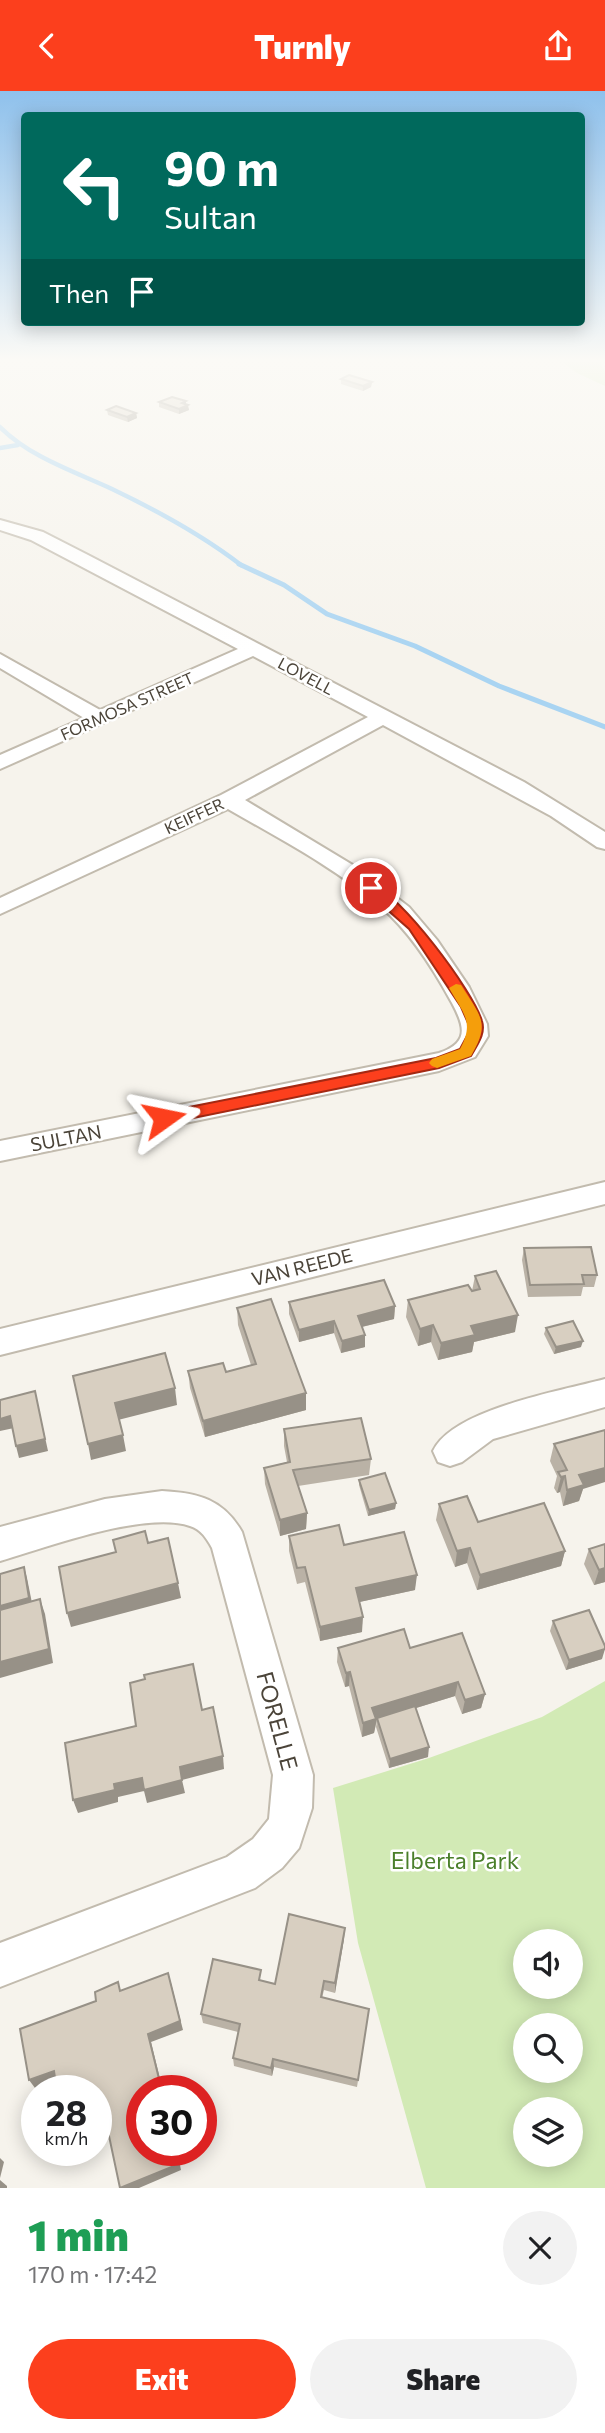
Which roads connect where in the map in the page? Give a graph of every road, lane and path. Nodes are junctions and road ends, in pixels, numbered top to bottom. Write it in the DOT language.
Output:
graph roads {
  1 [pos="0,525"];
  2 [pos="253,649"];
  3 [pos="0,660"];
  4 [pos="384,717"];
  5 [pos="99,718"];
  6 [pos="0,762"];
  7 [pos="229,800"];
  8 [pos="605,842"];
  9 [pos="0,907"];
  10 [pos="0,1151"];
  11 [pos="605,1193"];
  12 [pos="0,1342"];
  13 [pos="605,1394"];
  14 [pos="450,1451"];
  15 [pos="0,1545"];
  16 [pos="0,1965"];
  1 -- 2 [label="street, LOVELL"];
  2 -- 4 [label="street, LOVELL"];
  2 -- 5 [label="street, FORMOSA STREET"];
  3 -- 5 [label="street"];
  4 -- 7 [label="street, KEIFFER"];
  4 -- 8 [label="street, LOVELL"];
  5 -- 6 [label="street, FORMOSA STREET"];
  7 -- 9 [label="street, KEIFFER"];
  7 -- 10 [label="street, SULTAN"];
  11 -- 12 [label="street, VAN REEDE"];
  13 -- 14 [label="street"];
  15 -- 16 [label="street, FORELLE"];
}
